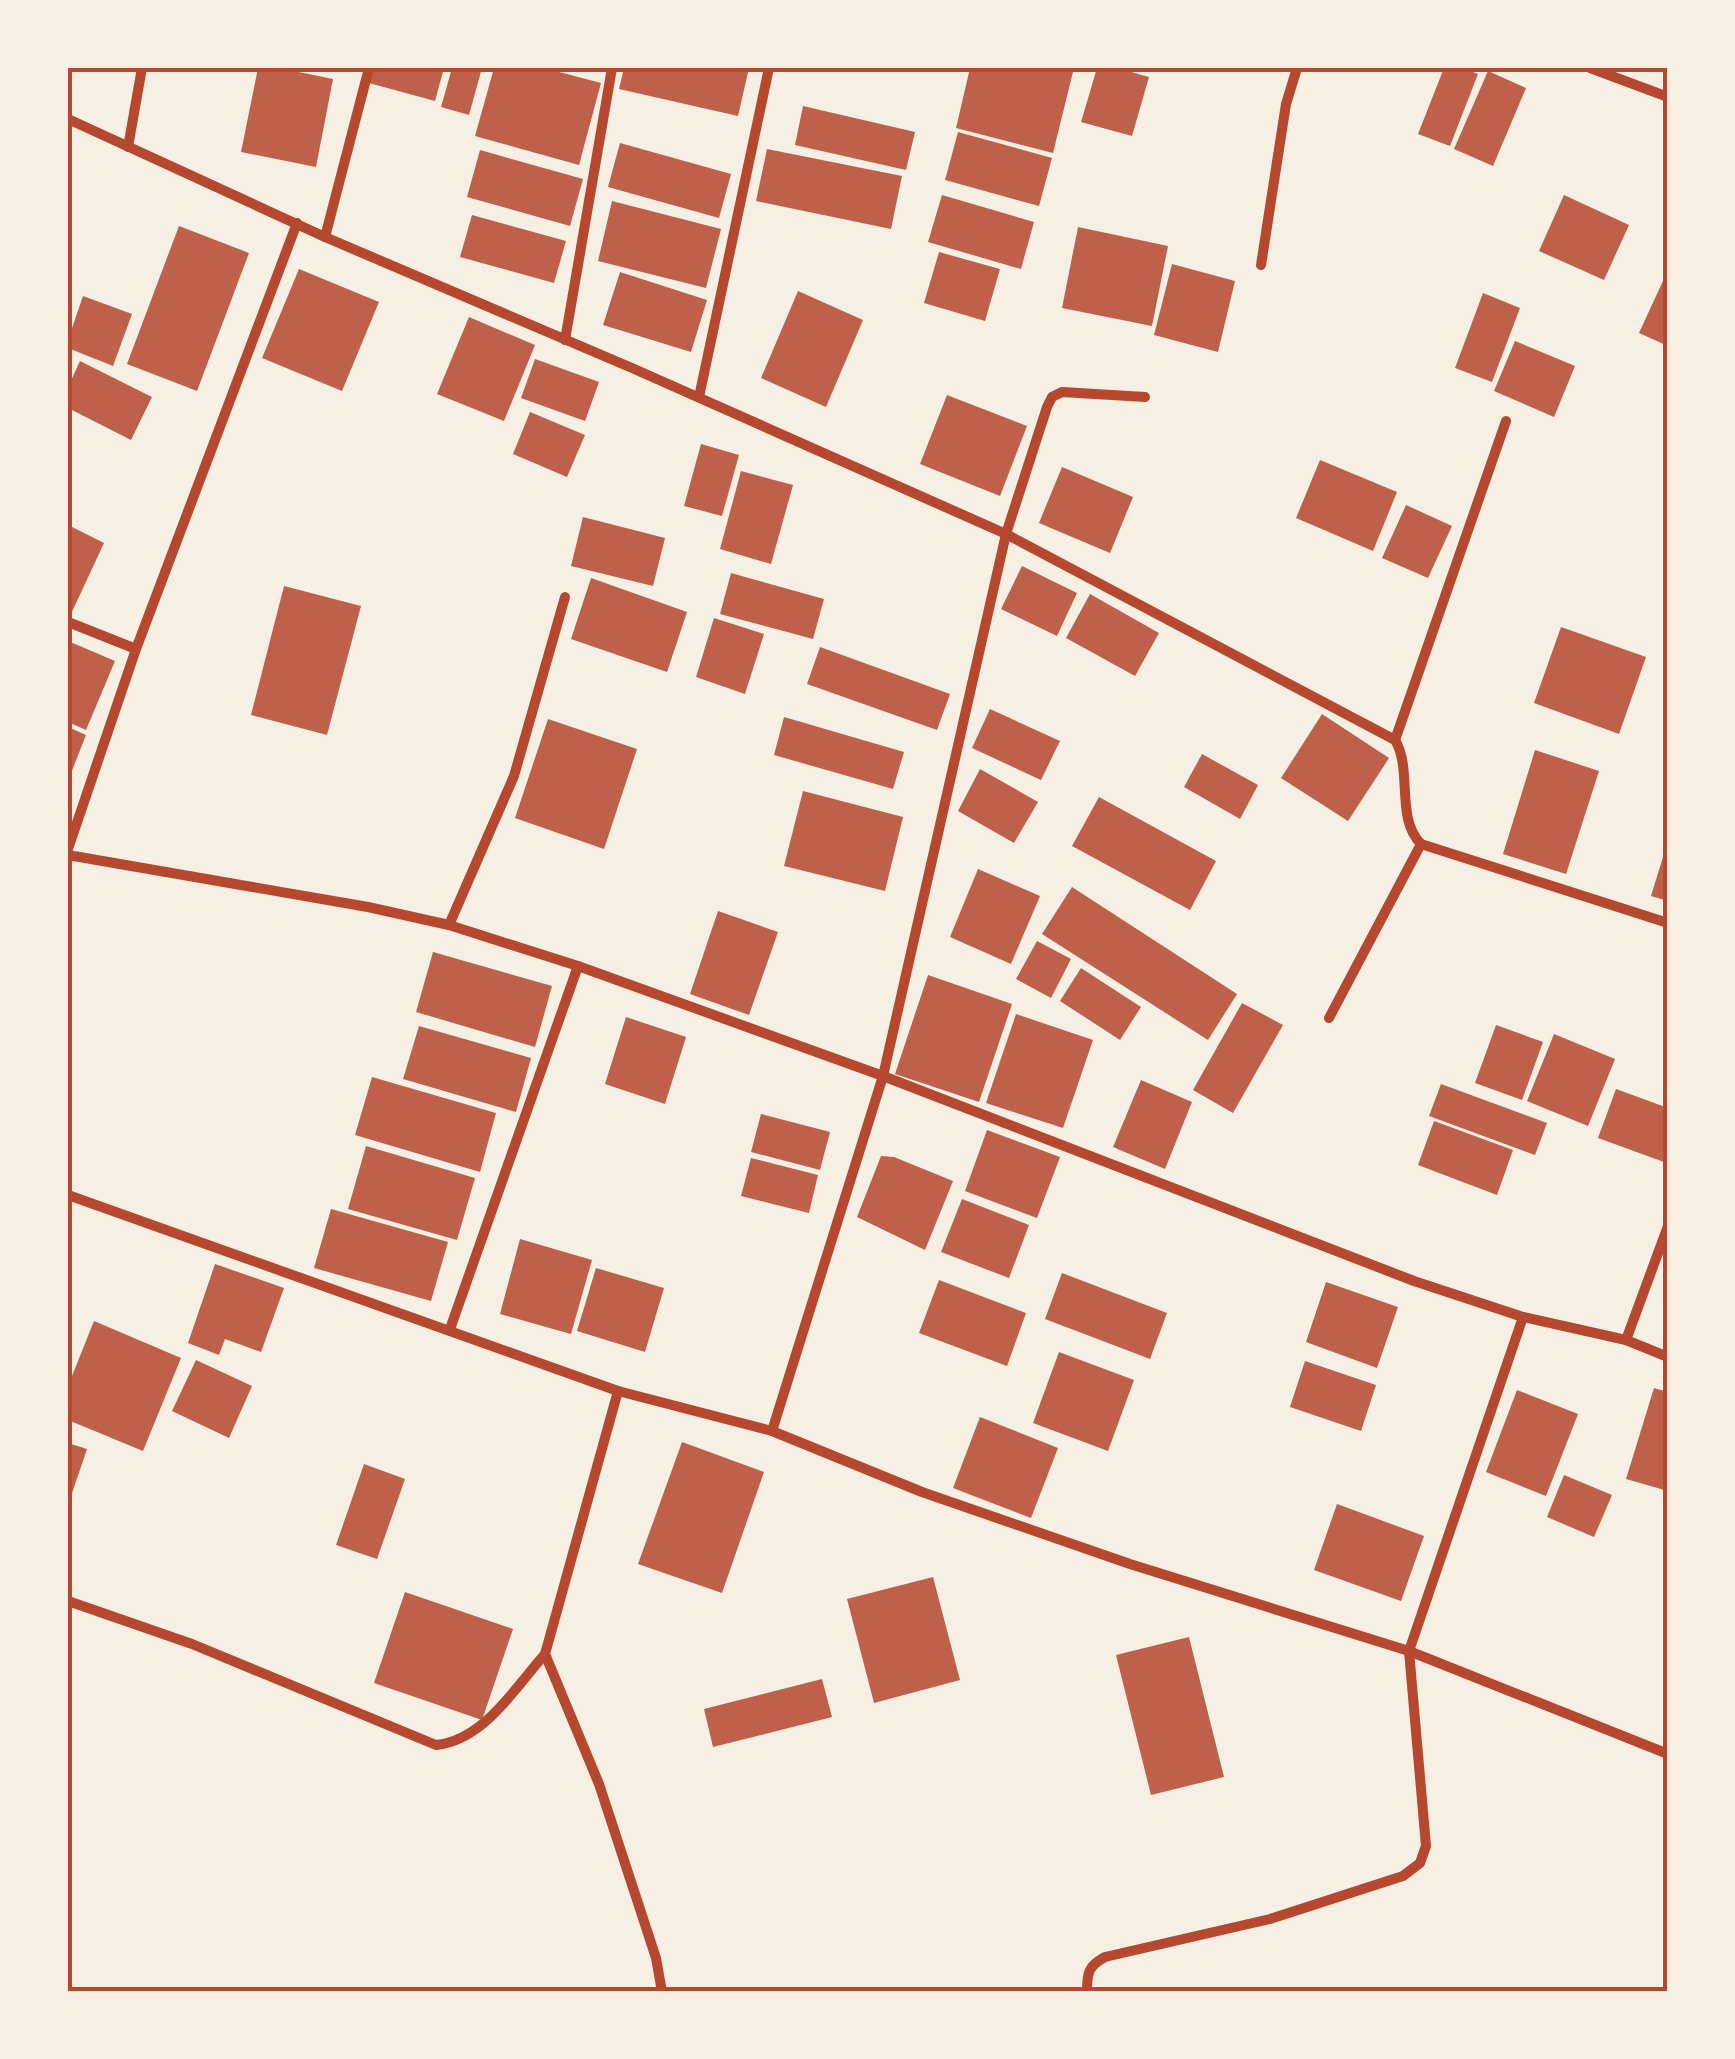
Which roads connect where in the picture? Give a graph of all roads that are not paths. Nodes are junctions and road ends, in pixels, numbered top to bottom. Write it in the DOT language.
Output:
graph roads {
  1 [pos="142,68"];
  2 [pos="369,68"];
  3 [pos="612,68"];
  4 [pos="769,68"];
  5 [pos="1296,68"];
  6 [pos="1590,68"];
  7 [pos="1668,97"];
  8 [pos="68,119"];
  9 [pos="128,147"];
  10 [pos="296,224"];
  11 [pos="325,237"];
  12 [pos="1261,265"];
  13 [pos="565,340"];
  14 [pos="699,397"];
  15 [pos="1145,397"];
  16 [pos="1506,421"];
  17 [pos="1006,534"];
  18 [pos="565,596"];
  19 [pos="68,622"];
  20 [pos="136,649"];
  21 [pos="1395,740"];
  22 [pos="1421,844"];
  23 [pos="68,852"];
  24 [pos="1668,924"];
  25 [pos="449,925"];
  26 [pos="578,966"];
  27 [pos="1329,1018"];
  28 [pos="883,1076"];
  29 [pos="68,1195"];
  30 [pos="1668,1226"];
  31 [pos="1523,1317"];
  32 [pos="450,1330"];
  33 [pos="1626,1340"];
  34 [pos="1668,1357"];
  35 [pos="618,1391"];
  36 [pos="772,1430"];
  37 [pos="68,1602"];
  38 [pos="1409,1651"];
  39 [pos="545,1654"];
  40 [pos="1668,1754"];
  41 [pos="662,1992"];
  42 [pos="1087,1992"];
  1 -- 9 [label="street"];
  2 -- 11 [label="street"];
  3 -- 13 [label="street"];
  4 -- 14 [label="street"];
  5 -- 12 [label="street"];
  6 -- 7 [label="street"];
  8 -- 9 [label="street"];
  9 -- 10 [label="street"];
  10 -- 11 [label="street"];
  10 -- 20 [label="street"];
  11 -- 13 [label="street"];
  13 -- 14 [label="street"];
  14 -- 17 [label="street"];
  15 -- 17 [label="street"];
  16 -- 21 [label="street"];
  17 -- 21 [label="street"];
  17 -- 28 [label="street"];
  18 -- 25 [label="street"];
  19 -- 20 [label="street"];
  20 -- 23 [label="street"];
  21 -- 22 [label="street"];
  22 -- 24 [label="street"];
  22 -- 27 [label="street"];
  23 -- 25 [label="street"];
  25 -- 26 [label="street"];
  26 -- 28 [label="street"];
  26 -- 32 [label="street"];
  28 -- 31 [label="street"];
  28 -- 36 [label="street"];
  29 -- 32 [label="street"];
  30 -- 33 [label="street"];
  31 -- 33 [label="street"];
  31 -- 38 [label="street"];
  32 -- 35 [label="street"];
  33 -- 34 [label="street"];
  35 -- 36 [label="street"];
  35 -- 39 [label="street"];
  36 -- 38 [label="street"];
  37 -- 39 [label="street"];
  38 -- 40 [label="street"];
  38 -- 42 [label="street"];
  39 -- 41 [label="street"];
}
